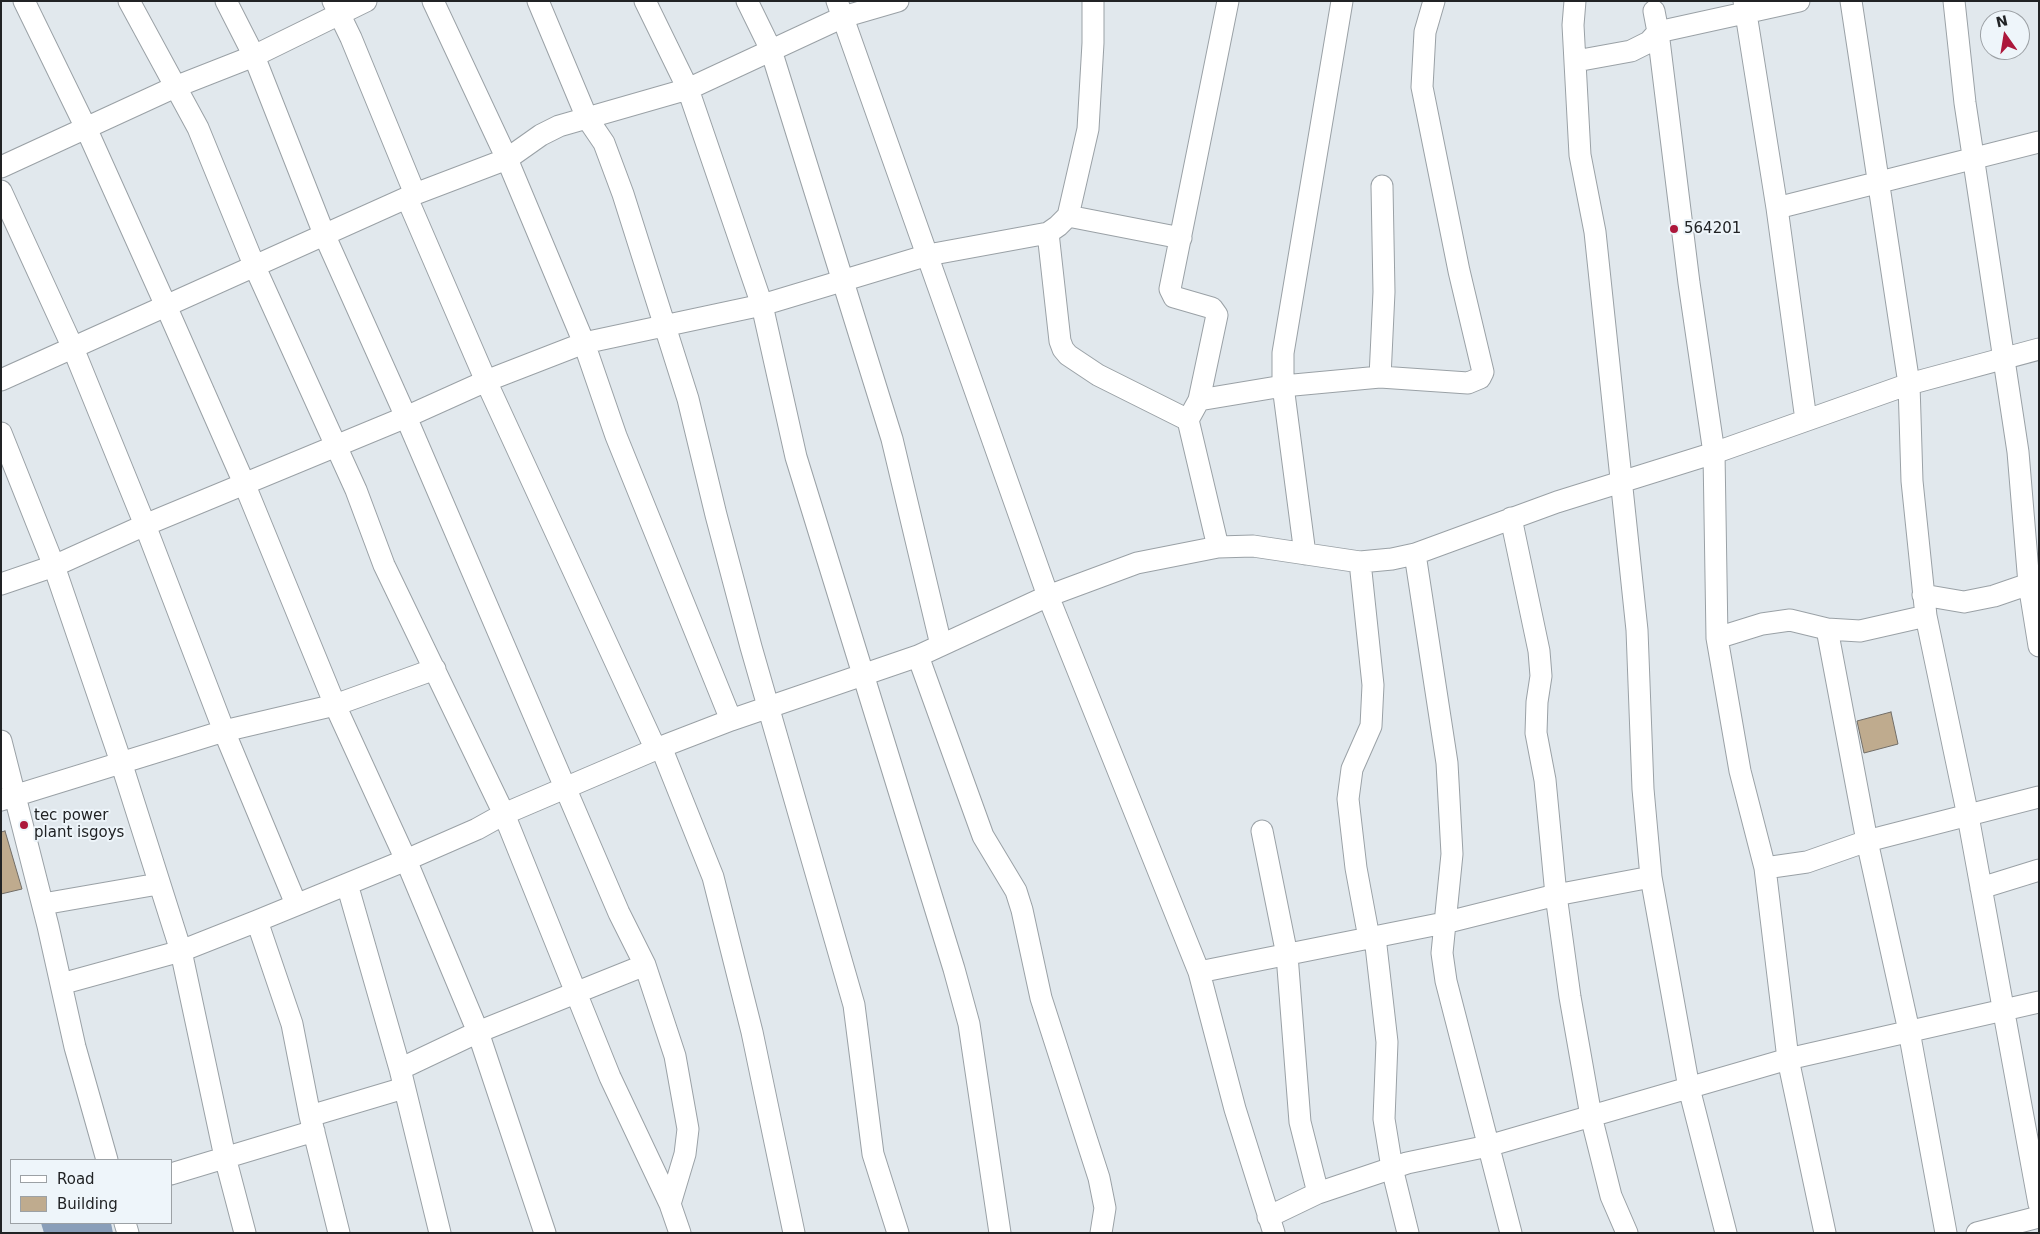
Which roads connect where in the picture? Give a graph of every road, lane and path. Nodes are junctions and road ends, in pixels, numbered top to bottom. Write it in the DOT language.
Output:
graph roads {
  1 [pos="24,1"];
  2 [pos="129,1"];
  3 [pos="226,1"];
  4 [pos="366,1"];
  5 [pos="434,1"];
  6 [pos="538,1"];
  7 [pos="646,1"];
  8 [pos="748,1"];
  9 [pos="898,1"];
  10 [pos="1093,1"];
  11 [pos="1228,1"];
  12 [pos="1342,1"];
  13 [pos="1434,1"];
  14 [pos="1576,1"];
  15 [pos="1799,1"];
  16 [pos="1851,1"];
  17 [pos="1954,1"];
  18 [pos="1744,7"];
  19 [pos="337,8"];
  20 [pos="840,9"];
  21 [pos="1654,11"];
  22 [pos="1658,32"];
  23 [pos="771,50"];
  24 [pos="254,56"];
  25 [pos="1576,61"];
  26 [pos="175,87"];
  27 [pos="688,89"];
  28 [pos="587,118"];
  29 [pos="86,128"];
  30 [pos="2039,142"];
  31 [pos="508,159"];
  32 [pos="1974,159"];
  33 [pos="1,167"];
  34 [pos="1877,183"];
  35 [pos="1382,186"];
  36 [pos="1,191"];
  37 [pos="411,196"];
  38 [pos="1777,208"];
  39 [pos="1068,216"];
  40 [pos="1048,233"];
  41 [pos="324,234"];
  42 [pos="1181,238"];
  43 [pos="928,255"];
  44 [pos="254,265"];
  45 [pos="844,280"];
  46 [pos="762,305"];
  47 [pos="166,306"];
  48 [pos="666,325"];
  49 [pos="584,344"];
  50 [pos="73,348"];
  51 [pos="2039,348"];
  52 [pos="2002,359"];
  53 [pos="1380,377"];
  54 [pos="1,380"];
  55 [pos="486,381"];
  56 [pos="1910,384"];
  57 [pos="1283,386"];
  58 [pos="1199,400"];
  59 [pos="406,417"];
  60 [pos="1188,420"];
  61 [pos="1806,420"];
  62 [pos="1,433"];
  63 [pos="336,445"];
  64 [pos="1714,453"];
  65 [pos="1621,481"];
  66 [pos="244,483"];
  67 [pos="1511,518"];
  68 [pos="145,525"];
  69 [pos="1218,547"];
  70 [pos="1305,554"];
  71 [pos="1415,554"];
  72 [pos="1360,562"];
  73 [pos="54,566"];
  74 [pos="2032,576"];
  75 [pos="1,584"];
  76 [pos="1924,595"];
  77 [pos="1048,596"];
  78 [pos="1926,616"];
  79 [pos="1827,629"];
  80 [pos="1718,638"];
  81 [pos="941,644"];
  82 [pos="2039,646"];
  83 [pos="918,656"];
  84 [pos="435,669"];
  85 [pos="864,674"];
  86 [pos="335,705"];
  87 [pos="769,708"];
  88 [pos="731,720"];
  89 [pos="224,731"];
  90 [pos="1,741"];
  91 [pos="658,749"];
  92 [pos="121,762"];
  93 [pos="565,790"];
  94 [pos="2039,797"];
  95 [pos="9,798"];
  96 [pos="504,814"];
  97 [pos="1968,816"];
  98 [pos="1262,831"];
  99 [pos="1867,841"];
  100 [pos="406,860"];
  101 [pos="1765,868"];
  102 [pos="2039,870"];
  103 [pos="1651,877"];
  104 [pos="158,884"];
  105 [pos="347,884"];
  106 [pos="1981,888"];
  107 [pos="1556,895"];
  108 [pos="43,904"];
  109 [pos="296,904"];
  110 [pos="257,922"];
  111 [pos="1444,923"];
  112 [pos="1372,937"];
  113 [pos="181,951"];
  114 [pos="1288,955"];
  115 [pos="646,965"];
  116 [pos="1199,972"];
  117 [pos="61,984"];
  118 [pos="577,994"];
  119 [pos="2039,1002"];
  120 [pos="2003,1010"];
  121 [pos="1909,1031"];
  122 [pos="478,1032"];
  123 [pos="1788,1059"];
  124 [pos="402,1078"];
  125 [pos="1689,1088"];
  126 [pos="1591,1116"];
  127 [pos="312,1123"];
  128 [pos="1488,1146"];
  129 [pos="225,1157"];
  130 [pos="107,1159"];
  131 [pos="1392,1168"];
  132 [pos="172,1174"];
  133 [pos="1318,1193"];
  134 [pos="670,1204"];
  135 [pos="2039,1204"];
  136 [pos="2039,1217"];
  137 [pos="1271,1225"];
  138 [pos="245,1233"];
  139 [pos="339,1233"];
  140 [pos="440,1233"];
  141 [pos="545,1233"];
  142 [pos="680,1233"];
  143 [pos="794,1233"];
  144 [pos="898,1233"];
  145 [pos="1000,1233"];
  146 [pos="1101,1233"];
  147 [pos="1408,1233"];
  148 [pos="1511,1233"];
  149 [pos="1627,1233"];
  150 [pos="1726,1233"];
  151 [pos="1824,1233"];
  152 [pos="1946,1233"];
  153 [pos="1976,1233"];
  1 -- 29 [label="street"];
  2 -- 26 [label="street"];
  3 -- 24 [label="street"];
  4 -- 19 [label="street"];
  5 -- 31 [label="street"];
  6 -- 28 [label="street"];
  7 -- 27 [label="street"];
  8 -- 23 [label="street"];
  9 -- 20 [label="street"];
  10 -- 39 [label="street"];
  11 -- 42 [label="street"];
  12 -- 57 [label="street"];
  13 -- 53 [label="street"];
  14 -- 25 [label="street"];
  15 -- 18 [label="street"];
  16 -- 34 [label="street"];
  17 -- 32 [label="street"];
  18 -- 22 [label="street"];
  18 -- 38 [label="street"];
  19 -- 24 [label="street"];
  19 -- 37 [label="street"];
  20 -- 23 [label="street"];
  20 -- 43 [label="street"];
  21 -- 22 [label="street"];
  22 -- 25 [label="street"];
  22 -- 64 [label="street"];
  23 -- 27 [label="street"];
  23 -- 45 [label="street"];
  24 -- 26 [label="street"];
  24 -- 41 [label="street"];
  25 -- 65 [label="street"];
  26 -- 29 [label="street"];
  26 -- 44 [label="street"];
  27 -- 28 [label="street"];
  27 -- 46 [label="street"];
  28 -- 31 [label="street"];
  28 -- 48 [label="street"];
  29 -- 33 [label="street"];
  29 -- 47 [label="street"];
  30 -- 32 [label="street"];
  31 -- 37 [label="street"];
  31 -- 49 [label="street"];
  32 -- 34 [label="street"];
  32 -- 52 [label="street"];
  34 -- 38 [label="street"];
  34 -- 56 [label="street"];
  35 -- 53 [label="street"];
  36 -- 50 [label="street"];
  37 -- 41 [label="street"];
  37 -- 55 [label="street"];
  38 -- 61 [label="street"];
  39 -- 40 [label="street"];
  39 -- 42 [label="street"];
  40 -- 43 [label="street"];
  40 -- 60 [label="street"];
  41 -- 44 [label="street"];
  41 -- 59 [label="street"];
  42 -- 58 [label="street"];
  43 -- 45 [label="street"];
  43 -- 77 [label="street"];
  44 -- 47 [label="street"];
  44 -- 63 [label="street"];
  45 -- 46 [label="street"];
  45 -- 81 [label="street"];
  46 -- 48 [label="street"];
  46 -- 85 [label="street"];
  47 -- 50 [label="street"];
  47 -- 66 [label="street"];
  48 -- 49 [label="street"];
  48 -- 87 [label="street"];
  49 -- 55 [label="street"];
  49 -- 88 [label="street"];
  50 -- 54 [label="street"];
  50 -- 68 [label="street"];
  51 -- 52 [label="street"];
  52 -- 56 [label="street"];
  52 -- 74 [label="street"];
  53 -- 57 [label="street"];
  55 -- 59 [label="street"];
  55 -- 91 [label="street"];
  56 -- 61 [label="street"];
  56 -- 76 [label="street"];
  57 -- 58 [label="street"];
  57 -- 70 [label="street"];
  58 -- 60 [label="street"];
  59 -- 63 [label="street"];
  59 -- 93 [label="street"];
  60 -- 69 [label="street"];
  61 -- 64 [label="street"];
  62 -- 73 [label="street"];
  63 -- 66 [label="street"];
  63 -- 84 [label="street"];
  64 -- 65 [label="street"];
  64 -- 80 [label="street"];
  65 -- 67 [label="street"];
  65 -- 103 [label="street"];
  66 -- 68 [label="street"];
  66 -- 86 [label="street"];
  67 -- 71 [label="street"];
  67 -- 107 [label="street"];
  68 -- 73 [label="street"];
  68 -- 89 [label="street"];
  69 -- 70 [label="street"];
  69 -- 77 [label="street"];
  70 -- 72 [label="street"];
  71 -- 72 [label="street"];
  71 -- 111 [label="street"];
  72 -- 112 [label="street"];
  73 -- 75 [label="street"];
  73 -- 92 [label="street"];
  74 -- 76 [label="street"];
  74 -- 82 [label="street"];
  76 -- 78 [label="street"];
  77 -- 81 [label="street"];
  77 -- 116 [label="street"];
  78 -- 79 [label="street"];
  78 -- 97 [label="street"];
  79 -- 80 [label="street"];
  79 -- 99 [label="street"];
  80 -- 101 [label="street"];
  81 -- 83 [label="street"];
  83 -- 85 [label="street"];
  83 -- 146 [label="street"];
  84 -- 86 [label="street"];
  84 -- 96 [label="street"];
  85 -- 87 [label="street"];
  85 -- 145 [label="street"];
  86 -- 89 [label="street"];
  86 -- 100 [label="street"];
  87 -- 88 [label="street"];
  87 -- 144 [label="street"];
  88 -- 91 [label="street"];
  89 -- 92 [label="street"];
  89 -- 109 [label="street"];
  90 -- 95 [label="street"];
  91 -- 93 [label="street"];
  91 -- 143 [label="street"];
  92 -- 95 [label="street"];
  92 -- 104 [label="street"];
  93 -- 96 [label="street"];
  93 -- 115 [label="street"];
  94 -- 97 [label="street"];
  95 -- 108 [label="street"];
  96 -- 100 [label="street"];
  96 -- 118 [label="street"];
  97 -- 99 [label="street"];
  97 -- 106 [label="street"];
  98 -- 114 [label="street"];
  99 -- 101 [label="street"];
  99 -- 121 [label="street"];
  100 -- 105 [label="street"];
  100 -- 122 [label="street"];
  101 -- 123 [label="street"];
  102 -- 106 [label="street"];
  103 -- 107 [label="street"];
  103 -- 125 [label="street"];
  104 -- 108 [label="street"];
  104 -- 113 [label="street"];
  105 -- 109 [label="street"];
  105 -- 124 [label="street"];
  106 -- 120 [label="street"];
  107 -- 111 [label="street"];
  107 -- 126 [label="street"];
  108 -- 117 [label="street"];
  109 -- 110 [label="street"];
  110 -- 113 [label="street"];
  110 -- 127 [label="street"];
  111 -- 112 [label="street"];
  111 -- 128 [label="street"];
  112 -- 114 [label="street"];
  112 -- 131 [label="street"];
  113 -- 117 [label="street"];
  113 -- 129 [label="street"];
  114 -- 116 [label="street"];
  114 -- 133 [label="street"];
  115 -- 118 [label="street"];
  115 -- 134 [label="street"];
  116 -- 137 [label="street"];
  117 -- 130 [label="street"];
  118 -- 122 [label="street"];
  118 -- 134 [label="street"];
  119 -- 120 [label="street"];
  120 -- 121 [label="street"];
  120 -- 135 [label="street"];
  121 -- 123 [label="street"];
  121 -- 152 [label="street"];
  122 -- 124 [label="street"];
  122 -- 141 [label="street"];
  123 -- 125 [label="street"];
  123 -- 151 [label="street"];
  124 -- 127 [label="street"];
  124 -- 140 [label="street"];
  125 -- 126 [label="street"];
  125 -- 150 [label="street"];
  126 -- 128 [label="street"];
  126 -- 149 [label="street"];
  127 -- 129 [label="street"];
  127 -- 139 [label="street"];
  128 -- 131 [label="street"];
  128 -- 148 [label="street"];
  129 -- 132 [label="street"];
  129 -- 138 [label="street"];
  131 -- 133 [label="street"];
  131 -- 147 [label="street"];
  133 -- 137 [label="street"];
  134 -- 142 [label="street"];
  136 -- 153 [label="street"];
}
